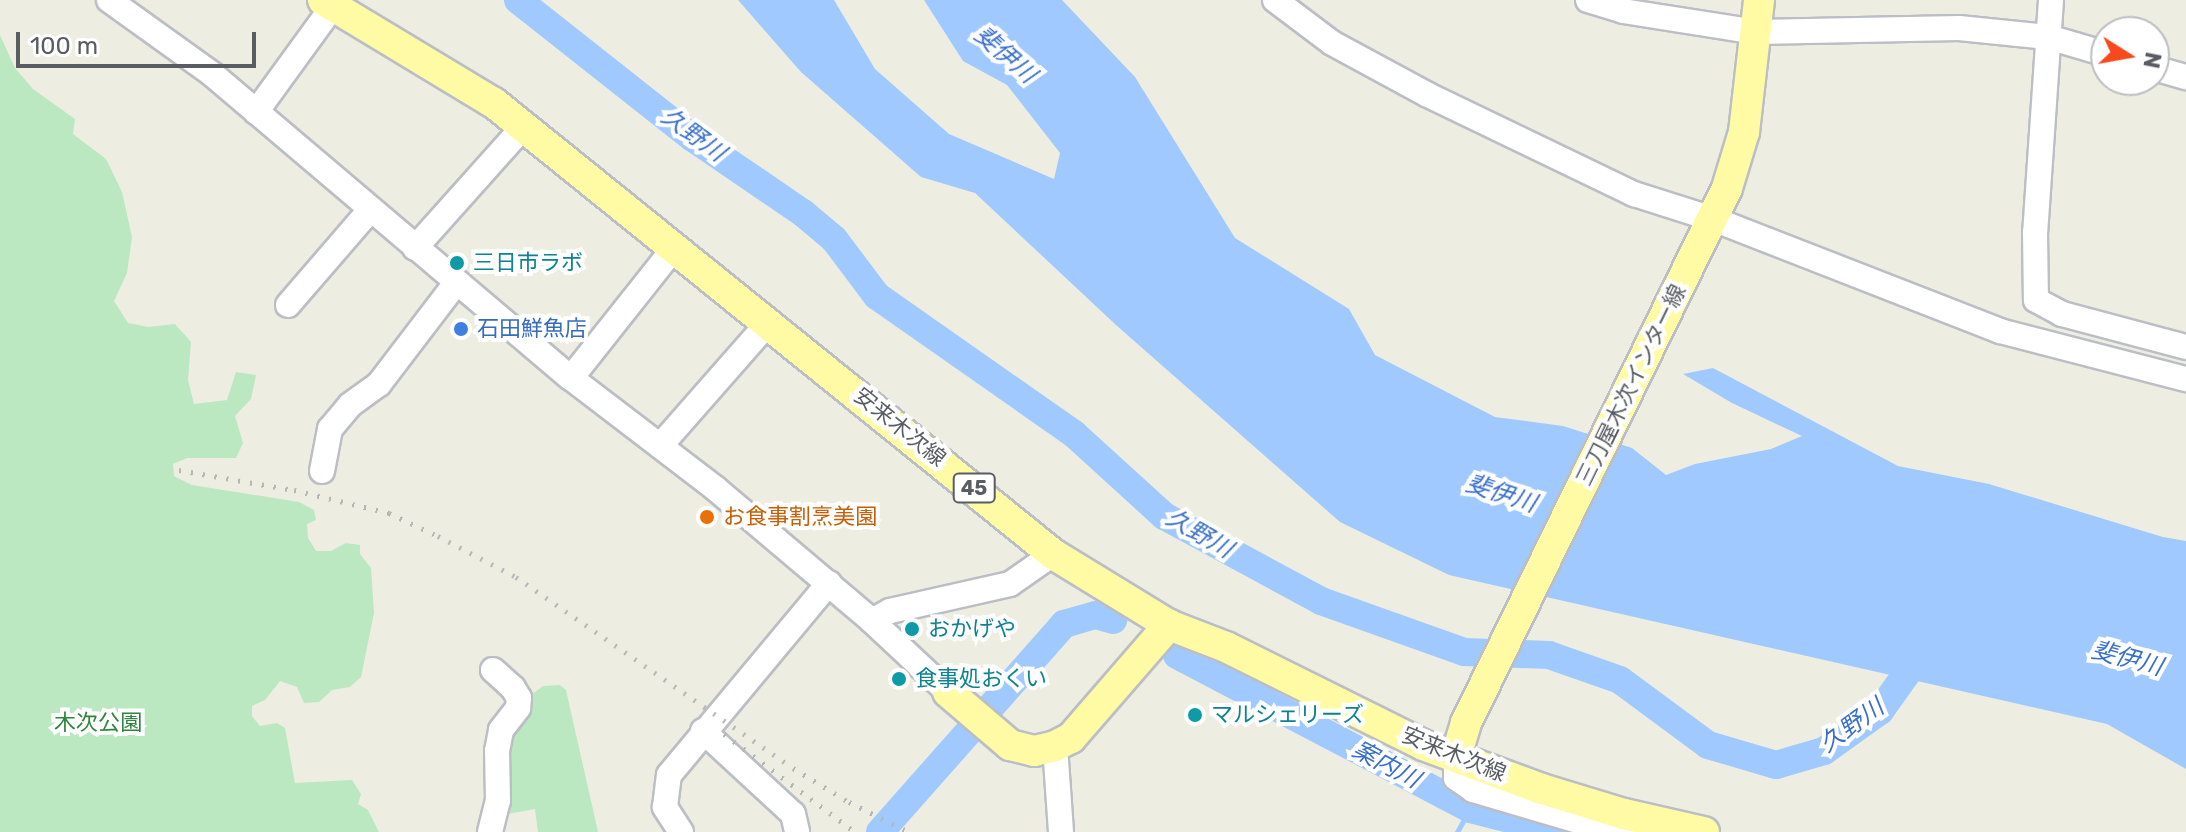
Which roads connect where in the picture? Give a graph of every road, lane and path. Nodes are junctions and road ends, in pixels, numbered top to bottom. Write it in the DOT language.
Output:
graph roads {
  1 [pos="109,0"];
  2 [pos="1275,0"];
  3 [pos="1588,0"];
  4 [pos="1759,0"];
  5 [pos="2051,0"];
  6 [pos="328,3"];
  7 [pos="1757,32"];
  8 [pos="2048,37"];
  9 [pos="2090,49"];
  10 [pos="256,112"];
  11 [pos="524,126"];
  12 [pos="370,210"];
  13 [pos="1708,227"];
  14 [pos="415,248"];
  15 [pos="674,248"];
  16 [pos="456,283"];
  17 [pos="288,305"];
  18 [pos="768,323"];
  19 [pos="2186,347"];
  20 [pos="571,378"];
  21 [pos="2186,379"];
  22 [pos="660,446"];
  23 [pos="322,471"];
  24 [pos="1053,554"];
  25 [pos="829,583"];
  26 [pos="872,621"];
  27 [pos="1169,625"];
  28 [pos="493,670"];
  29 [pos="948,692"];
  30 [pos="703,731"];
  31 [pos="1055,746"];
  32 [pos="1456,756"];
  33 [pos="1580,828"];
  34 [pos="1688,830"];
  35 [pos="490,832"];
  36 [pos="681,832"];
  37 [pos="797,832"];
  38 [pos="1061,832"];
  39 [pos="1629,832"];
  1 -- 10 [label="street"];
  2 -- 13 [label="street"];
  3 -- 7 [label="street"];
  4 -- 7 [label="main road, 三刀屋木次インター線"];
  5 -- 8 [label="street"];
  6 -- 10 [label="street"];
  6 -- 11 [label="main road, 安来木次線 / 45"];
  7 -- 8 [label="street"];
  7 -- 13 [label="main road, 三刀屋木次インター線"];
  8 -- 9 [label="street"];
  8 -- 19 [label="street"];
  10 -- 12 [label="street"];
  11 -- 14 [label="street"];
  11 -- 15 [label="main road, 安来木次線 / 45"];
  12 -- 14 [label="street"];
  12 -- 17 [label="street"];
  13 -- 21 [label="street"];
  13 -- 32 [label="main road, 三刀屋木次インター線"];
  14 -- 16 [label="street"];
  15 -- 18 [label="main road, 安来木次線 / 45"];
  15 -- 20 [label="street"];
  16 -- 20 [label="street"];
  16 -- 23 [label="street"];
  18 -- 22 [label="street"];
  18 -- 24 [label="main road, 安来木次線 / 45"];
  20 -- 22 [label="street"];
  22 -- 25 [label="street"];
  24 -- 26 [label="street"];
  24 -- 27 [label="main road, 安来木次線 / 45"];
  25 -- 26 [label="street"];
  25 -- 30 [label="street"];
  26 -- 29 [label="street"];
  27 -- 31 [label="main road"];
  27 -- 32 [label="main road, 安来木次線 / 45"];
  28 -- 35 [label="street"];
  29 -- 31 [label="main road"];
  30 -- 36 [label="street"];
  30 -- 37 [label="street"];
  31 -- 38 [label="street"];
  32 -- 33 [label="street"];
  32 -- 34 [label="main road, 安来木次線 / 45"];
  33 -- 39 [label="street"];
}
